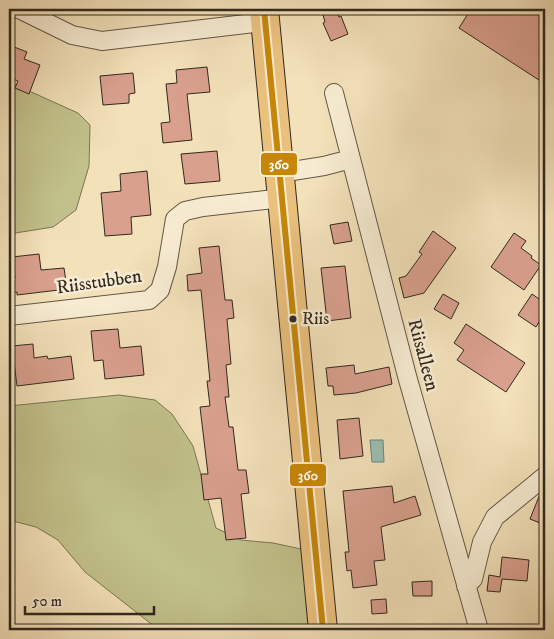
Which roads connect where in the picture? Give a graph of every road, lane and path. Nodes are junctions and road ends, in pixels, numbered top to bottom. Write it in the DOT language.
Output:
graph roads {
  1 [pos="19,9"];
  2 [pos="37,14"];
  3 [pos="265,14"];
  4 [pos="334,93"];
  5 [pos="351,158"];
  6 [pos="281,186"];
  7 [pos="9,316"];
  8 [pos="545,476"];
  9 [pos="466,586"];
  10 [pos="323,630"];
  11 [pos="479,630"];
  1 -- 2 [label="street"];
  2 -- 3 [label="street"];
  3 -- 6 [label="highway"];
  4 -- 5 [label="street, Riisalleen"];
  5 -- 6 [label="street"];
  5 -- 9 [label="street, Riisalleen"];
  6 -- 7 [label="street, Riisstubben"];
  6 -- 10 [label="highway"];
  8 -- 9 [label="street"];
  9 -- 11 [label="street, Riisalleen"];
}
